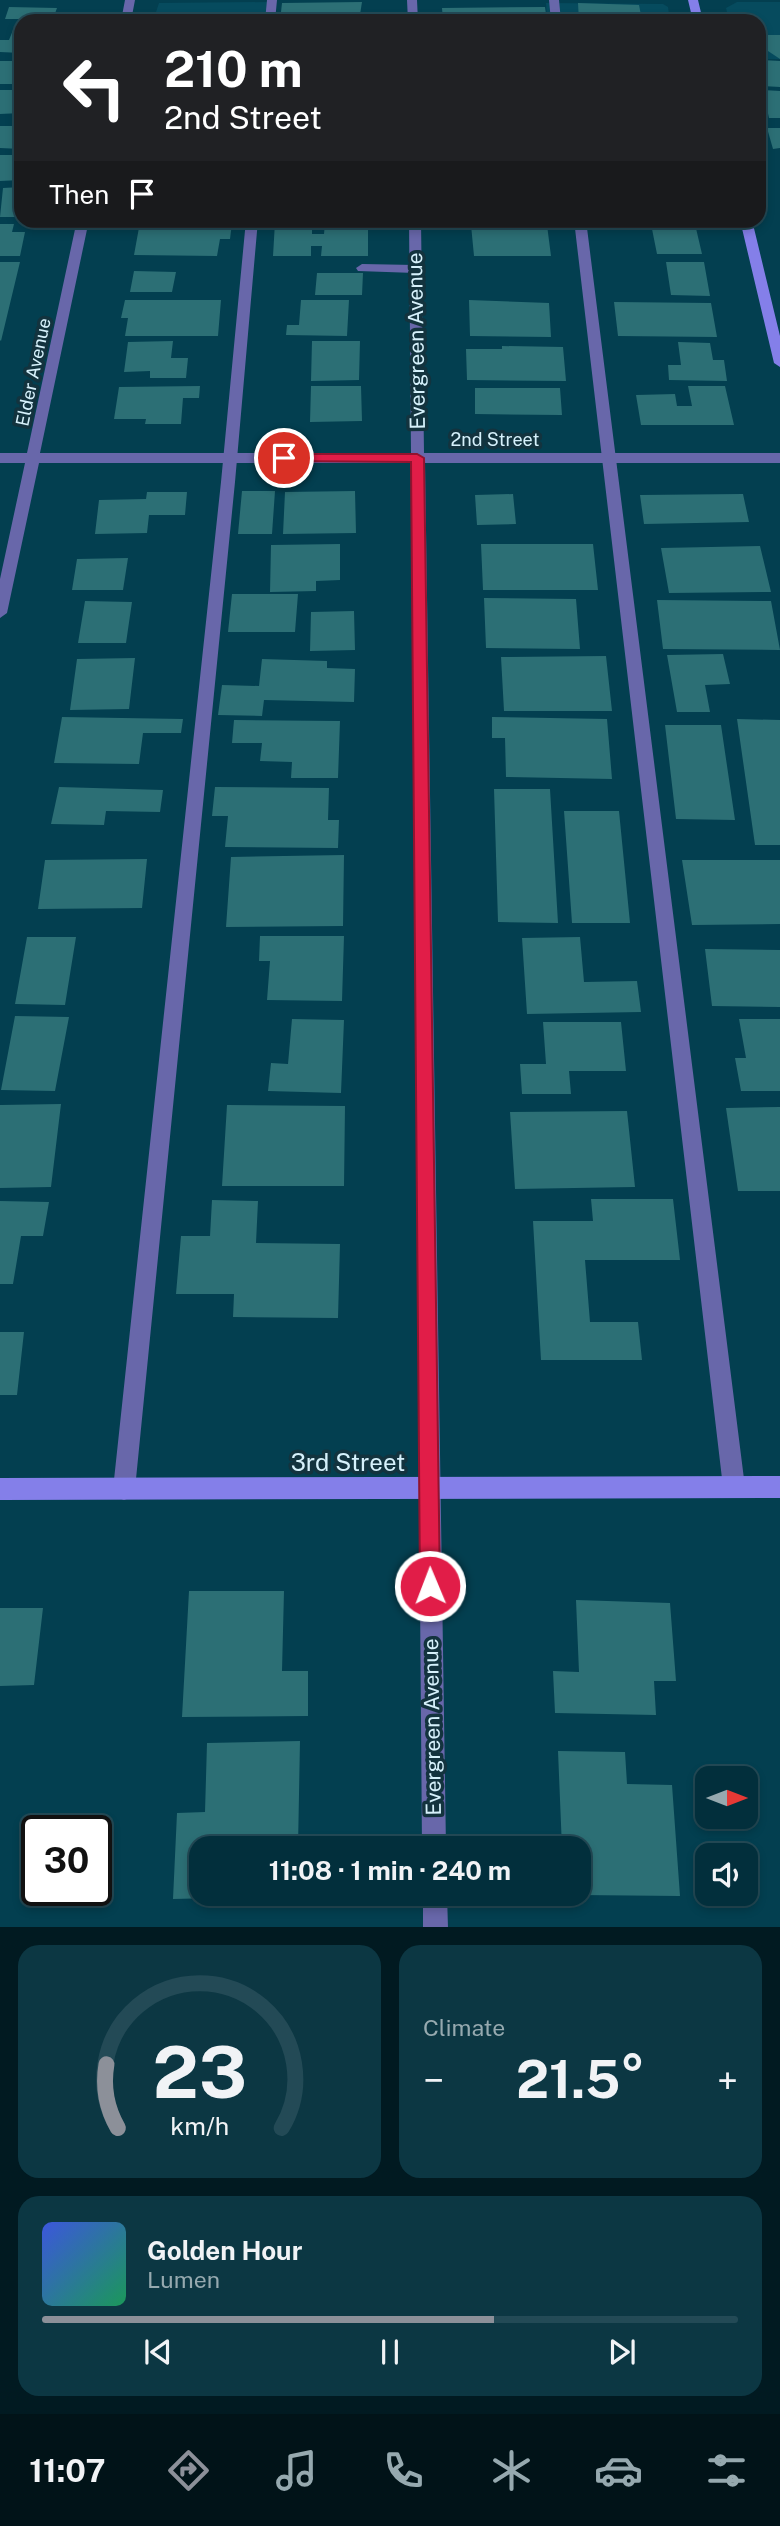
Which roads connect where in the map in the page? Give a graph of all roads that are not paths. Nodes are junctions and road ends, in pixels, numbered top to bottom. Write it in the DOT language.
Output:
graph roads {
  1 [pos="81,228"];
  2 [pos="251,228"];
  3 [pos="415,228"];
  4 [pos="581,228"];
  5 [pos="748,228"];
  6 [pos="362,268"];
  7 [pos="415,269"];
  8 [pos="780,363"];
  9 [pos="0,458"];
  10 [pos="33,458"];
  11 [pos="230,458"];
  12 [pos="417,458"];
  13 [pos="608,458"];
  14 [pos="780,458"];
  15 [pos="0,613"];
  16 [pos="733,1487"];
  17 [pos="780,1487"];
  18 [pos="428,1488"];
  19 [pos="0,1489"];
  20 [pos="124,1489"];
  21 [pos="434,1836"];
  22 [pos="435,1906"];
  23 [pos="436,1927"];
  1 -- 10 [label="street, Elder Avenue"];
  2 -- 11 [label="street"];
  3 -- 7 [label="street, Evergreen Avenue"];
  4 -- 13 [label="street"];
  5 -- 8 [label="street"];
  6 -- 7 [label="street"];
  7 -- 12 [label="street, Evergreen Avenue"];
  9 -- 10 [label="street, 2nd Street"];
  10 -- 11 [label="street, 2nd Street"];
  10 -- 15 [label="street, Elder Avenue"];
  11 -- 12 [label="street, 2nd Street"];
  11 -- 20 [label="street"];
  12 -- 13 [label="street, 2nd Street"];
  12 -- 18 [label="street, Evergreen Avenue"];
  13 -- 14 [label="street, 2nd Street"];
  13 -- 16 [label="street"];
  16 -- 17 [label="street, 3rd Street"];
  16 -- 18 [label="street, 3rd Street"];
  18 -- 20 [label="street, 3rd Street"];
  18 -- 21 [label="street, Evergreen Avenue"];
  19 -- 20 [label="street, 3rd Street"];
  22 -- 23 [label="street"];
}
